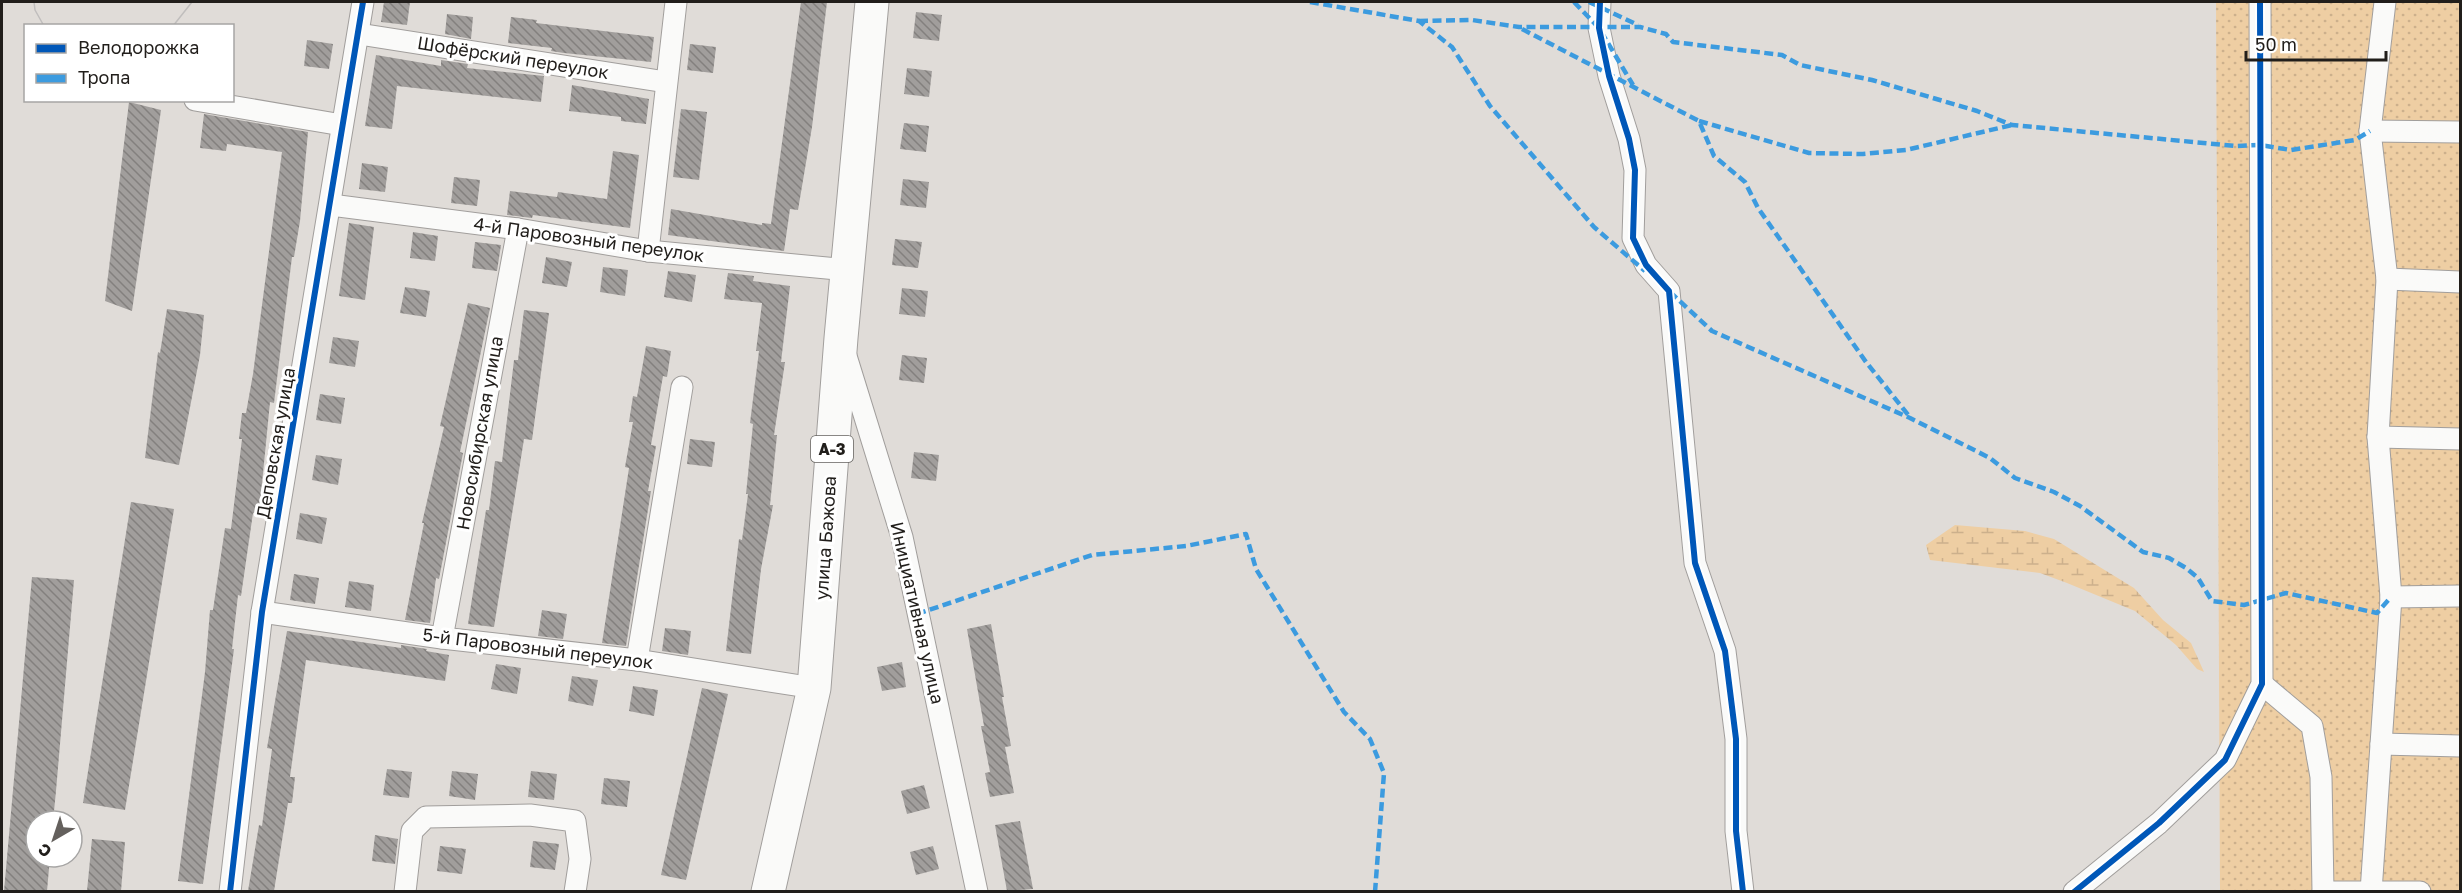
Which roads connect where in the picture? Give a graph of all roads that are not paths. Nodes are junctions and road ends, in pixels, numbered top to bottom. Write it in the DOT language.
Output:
graph roads {
  1 [pos="363,2"];
  2 [pos="676,2"];
  3 [pos="872,2"];
  4 [pos="1600,2"];
  5 [pos="2260,2"];
  6 [pos="2385,2"];
  7 [pos="359,34"];
  8 [pos="666,82"];
  9 [pos="207,102"];
  10 [pos="342,125"];
  11 [pos="2370,131"];
  12 [pos="2460,132"];
  13 [pos="331,205"];
  14 [pos="518,229"];
  15 [pos="648,251"];
  16 [pos="848,270"];
  17 [pos="2387,279"];
  18 [pos="2460,282"];
  19 [pos="840,338"];
  20 [pos="682,387"];
  21 [pos="2378,437"];
  22 [pos="2460,439"];
  23 [pos="2460,596"];
  24 [pos="2391,597"];
  25 [pos="262,612"];
  26 [pos="442,638"];
  27 [pos="637,660"];
  28 [pos="2262,684"];
  29 [pos="814,688"];
  30 [pos="2381,744"];
  31 [pos="2460,746"];
  32 [pos="230,891"];
  33 [pos="405,891"];
  34 [pos="575,891"];
  35 [pos="768,891"];
  36 [pos="976,891"];
  37 [pos="1743,891"];
  38 [pos="2074,891"];
  39 [pos="2323,891"];
  40 [pos="2371,891"];
  41 [pos="2420,891"];
  1 -- 7 [label="street, Деповская улица"];
  2 -- 8 [label="street"];
  3 -- 16 [label="highway, улица Бажова / A-3"];
  4 -- 37 [label="street"];
  5 -- 28 [label="street"];
  6 -- 11 [label="street"];
  7 -- 8 [label="street, Шофёрский переулок"];
  7 -- 10 [label="street, Деповская улица"];
  8 -- 15 [label="street"];
  9 -- 10 [label="street"];
  10 -- 13 [label="street, Деповская улица"];
  11 -- 12 [label="street"];
  11 -- 17 [label="street"];
  13 -- 14 [label="street, 4-й Паровозный переулок"];
  13 -- 25 [label="street, Деповская улица"];
  14 -- 15 [label="street, 4-й Паровозный переулок"];
  14 -- 26 [label="street, Новосибирская улица"];
  15 -- 16 [label="street, 4-й Паровозный переулок"];
  16 -- 19 [label="highway, улица Бажова / A-3"];
  17 -- 18 [label="street"];
  17 -- 21 [label="street"];
  19 -- 29 [label="highway, улица Бажова / A-3"];
  19 -- 36 [label="street, Инициативная улица"];
  20 -- 27 [label="street"];
  21 -- 22 [label="street"];
  21 -- 24 [label="street"];
  23 -- 24 [label="street"];
  24 -- 30 [label="street"];
  25 -- 26 [label="street, 5-й Паровозный переулок"];
  25 -- 32 [label="street, Деповская улица"];
  26 -- 27 [label="street, 5-й Паровозный переулок"];
  27 -- 29 [label="street, 5-й Паровозный переулок"];
  28 -- 38 [label="street"];
  28 -- 39 [label="street"];
  29 -- 35 [label="highway, улица Бажова / A-3"];
  30 -- 31 [label="street"];
  30 -- 40 [label="street"];
  33 -- 34 [label="street"];
  39 -- 40 [label="street"];
  40 -- 41 [label="street"];
}
